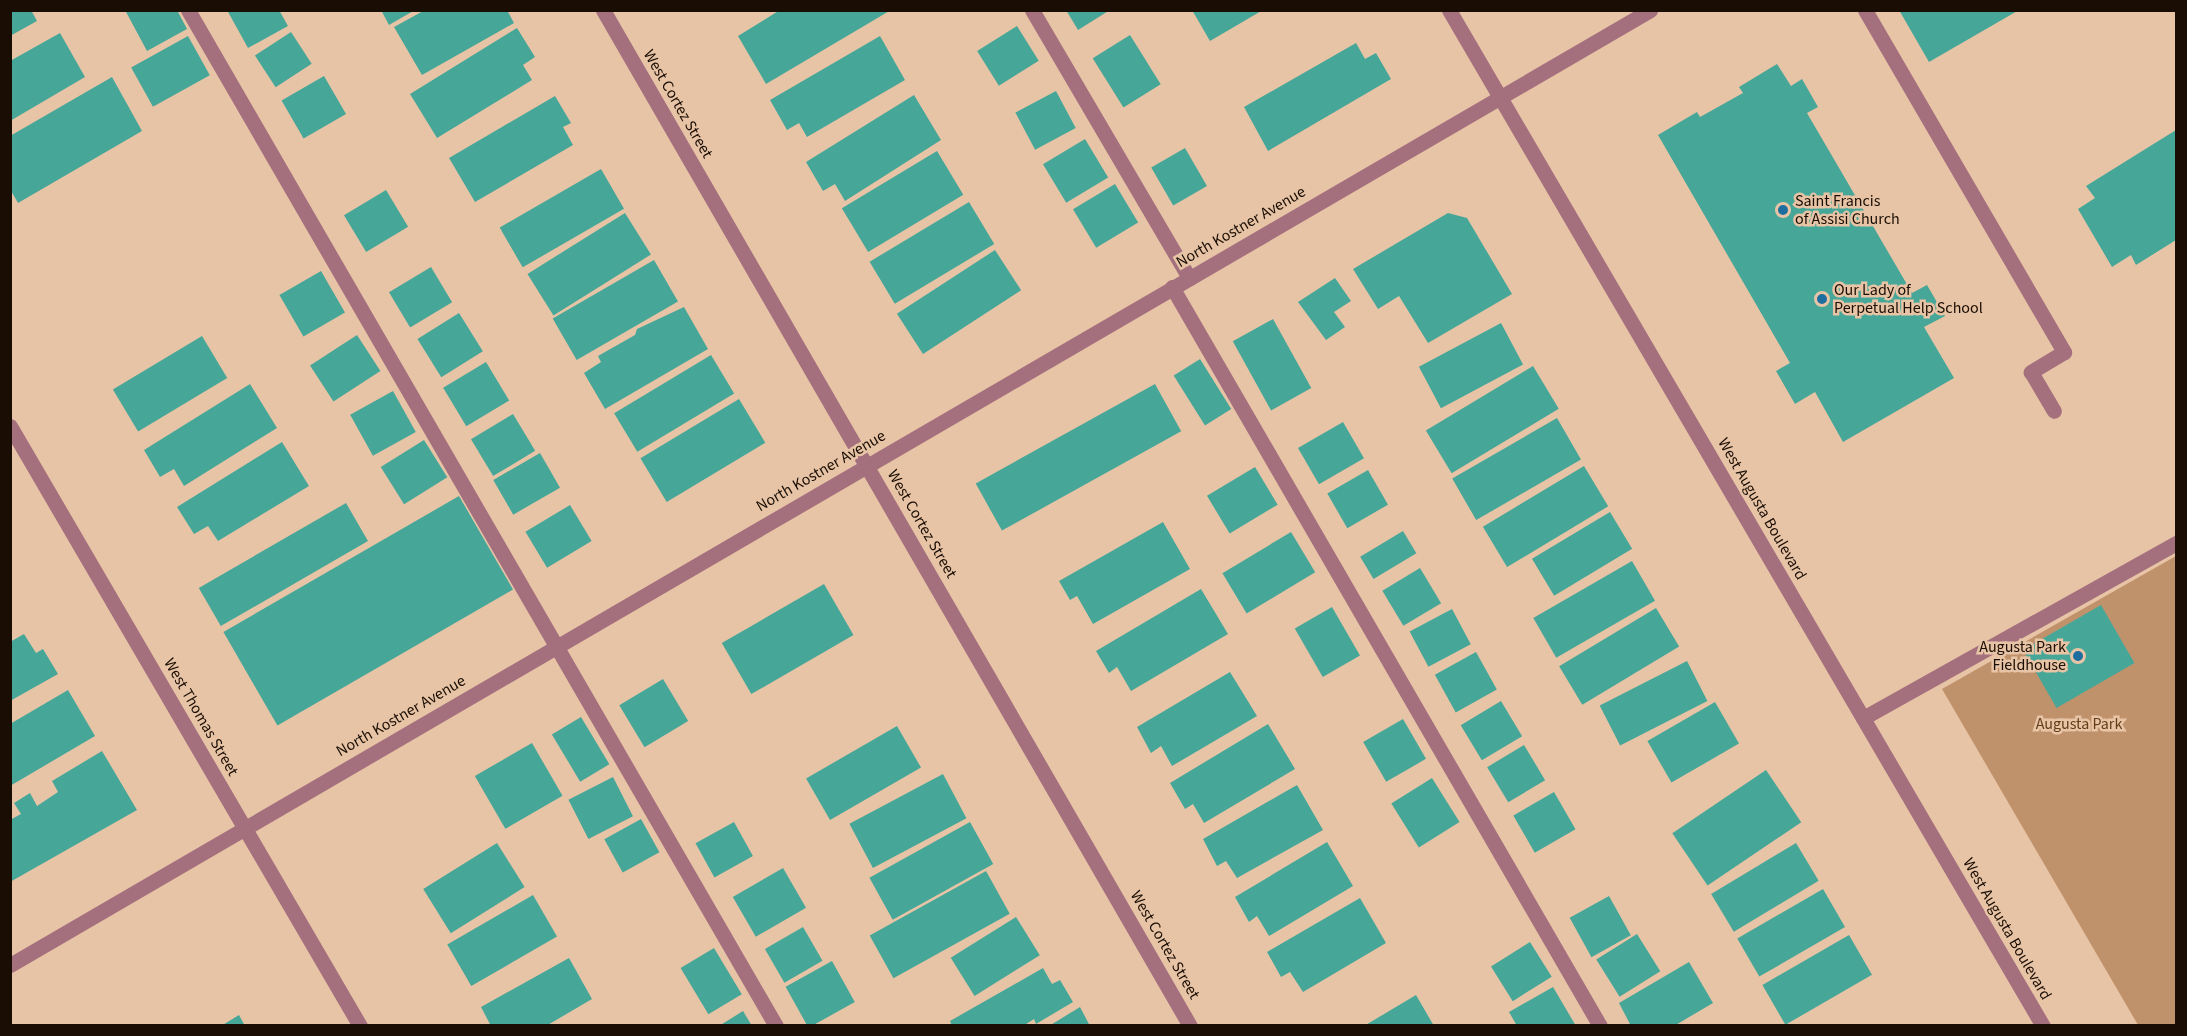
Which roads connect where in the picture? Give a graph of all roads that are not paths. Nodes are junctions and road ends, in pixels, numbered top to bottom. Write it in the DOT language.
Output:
graph roads {
  1 [pos="188,10"];
  2 [pos="603,10"];
  3 [pos="1032,10"];
  4 [pos="1449,10"];
  5 [pos="1650,10"];
  6 [pos="1865,10"];
  7 [pos="1501,98"];
  8 [pos="1189,278"];
  9 [pos="1172,287"];
  10 [pos="2054,411"];
  11 [pos="10,426"];
  12 [pos="867,465"];
  13 [pos="2176,543"];
  14 [pos="555,648"];
  15 [pos="1863,718"];
  16 [pos="245,828"];
  17 [pos="10,965"];
  18 [pos="360,1026"];
  19 [pos="776,1026"];
  20 [pos="1190,1026"];
  21 [pos="1600,1026"];
  22 [pos="2043,1026"];
  1 -- 14 [label="street"];
  2 -- 12 [label="street, West Cortez Street"];
  3 -- 8 [label="street"];
  4 -- 7 [label="street, West Augusta Boulevard"];
  5 -- 7 [label="street, North Kostner Avenue"];
  6 -- 10 [label="street"];
  7 -- 8 [label="street, North Kostner Avenue"];
  7 -- 15 [label="street, West Augusta Boulevard"];
  8 -- 9 [label="street, North Kostner Avenue"];
  9 -- 12 [label="street, North Kostner Avenue"];
  9 -- 21 [label="street"];
  11 -- 16 [label="street, West Thomas Street"];
  12 -- 14 [label="street, North Kostner Avenue"];
  12 -- 20 [label="street, West Cortez Street"];
  13 -- 15 [label="street"];
  14 -- 16 [label="street, North Kostner Avenue"];
  14 -- 19 [label="street"];
  15 -- 22 [label="street, West Augusta Boulevard"];
  16 -- 17 [label="street, North Kostner Avenue"];
  16 -- 18 [label="street, West Thomas Street"];
}
